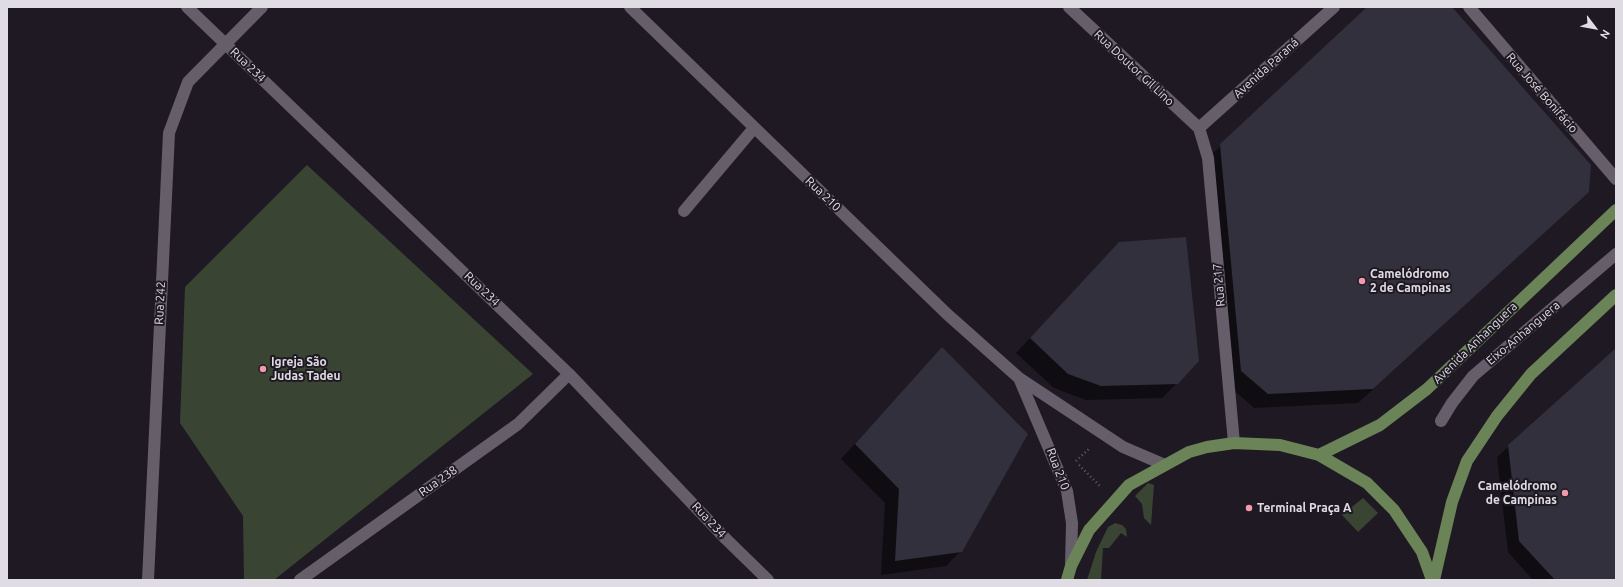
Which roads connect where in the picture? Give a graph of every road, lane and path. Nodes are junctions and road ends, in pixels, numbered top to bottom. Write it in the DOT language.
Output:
graph roads {
  1 [pos="187,7"];
  2 [pos="262,7"];
  3 [pos="630,7"];
  4 [pos="1069,7"];
  5 [pos="1334,7"];
  6 [pos="1469,7"];
  7 [pos="225,44"];
  8 [pos="754,128"];
  9 [pos="1199,128"];
  10 [pos="1616,179"];
  11 [pos="1616,210"];
  12 [pos="684,211"];
  13 [pos="1616,254"];
  14 [pos="1616,295"];
  15 [pos="569,374"];
  16 [pos="1019,378"];
  17 [pos="1441,421"];
  18 [pos="1104,435"];
  19 [pos="1234,443"];
  20 [pos="1319,455"];
  21 [pos="1166,465"];
  22 [pos="1115,501"];
  23 [pos="1071,566"];
  24 [pos="148,580"];
  25 [pos="300,580"];
  26 [pos="768,580"];
  27 [pos="1068,580"];
  28 [pos="1433,580"];
  1 -- 7 [label="street, Rua 234"];
  2 -- 7 [label="street, Rua 242"];
  3 -- 8 [label="street, Rua 210"];
  4 -- 9 [label="street, Rua Doutor Gil Lino"];
  5 -- 9 [label="street, Avenida Paraná"];
  6 -- 10 [label="street, Rua José Bonifácio"];
  7 -- 15 [label="street, Rua 234"];
  7 -- 24 [label="street, Rua 242"];
  8 -- 12 [label="street"];
  8 -- 16 [label="street, Rua 210"];
  9 -- 19 [label="street, Rua 217"];
  11 -- 20 [label="main road, Avenida Anhanguera"];
  13 -- 17 [label="street, Eixo-Anhanguera"];
  14 -- 28 [label="main road"];
  15 -- 25 [label="street, Rua 238"];
  15 -- 26 [label="street, Rua 234"];
  16 -- 18 [label="street, Rua 210"];
  16 -- 23 [label="street, Rua 210"];
  18 -- 21 [label="street, Rua 210"];
  18 -- 22 [label="path"];
  19 -- 20 [label="main road"];
  19 -- 21 [label="main road"];
  20 -- 28 [label="main road"];
  21 -- 22 [label="main road"];
  22 -- 23 [label="main road"];
  23 -- 27 [label="main road"];
}
